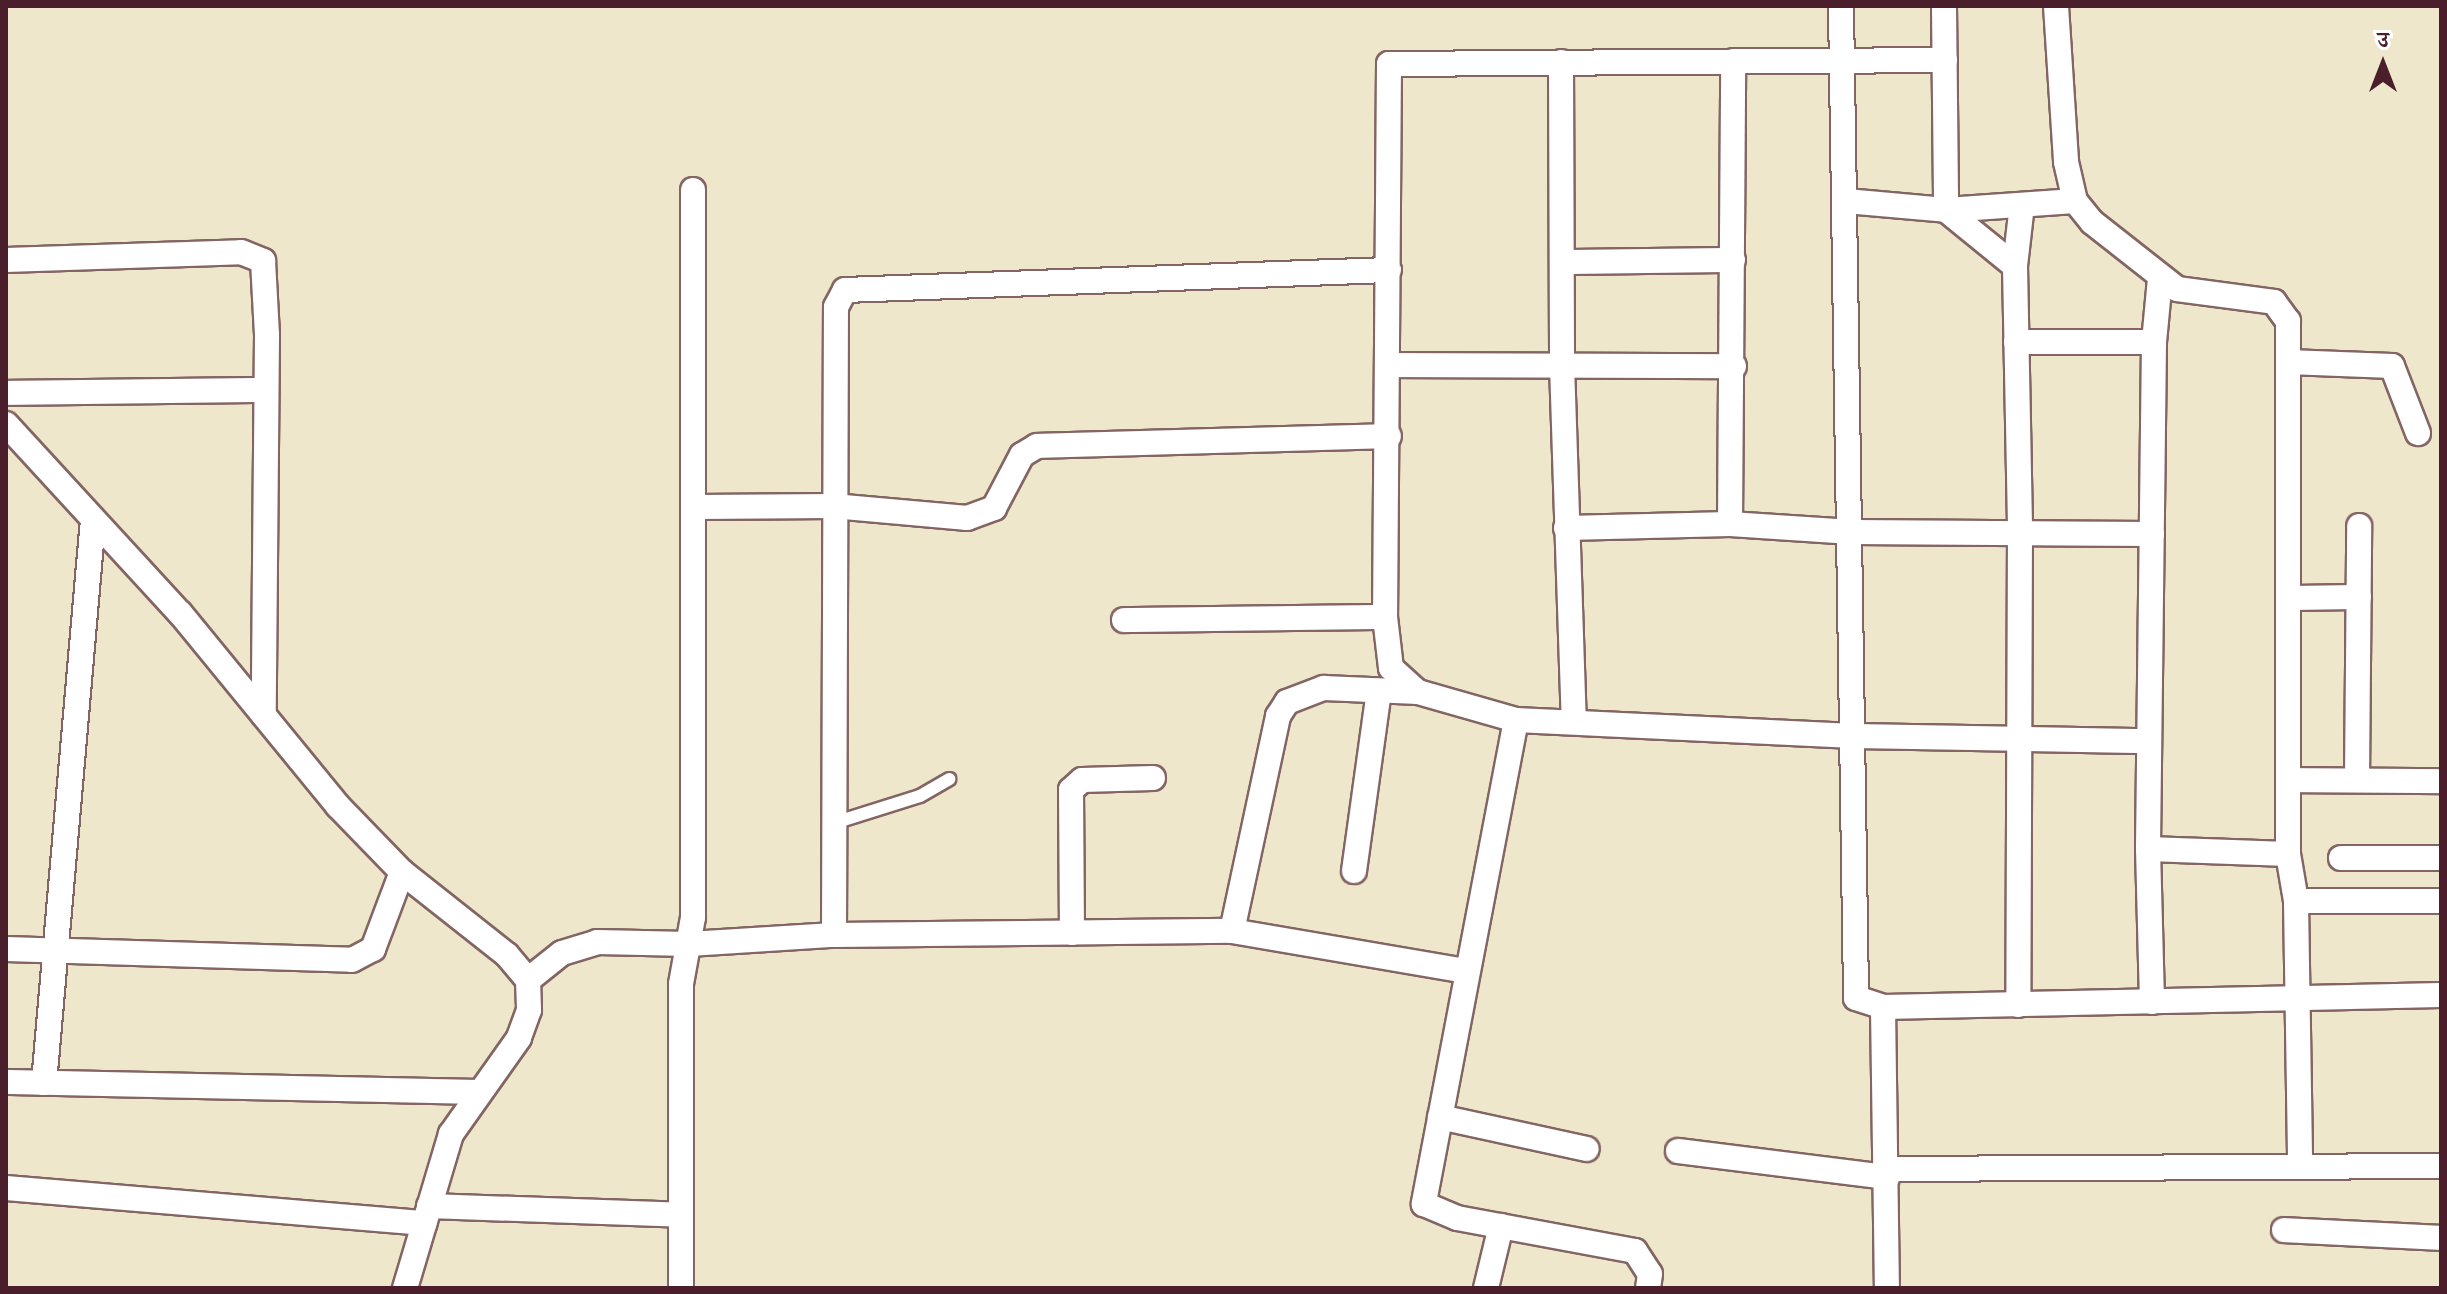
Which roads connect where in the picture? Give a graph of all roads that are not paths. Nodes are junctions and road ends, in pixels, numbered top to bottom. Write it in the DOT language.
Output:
graph roads {
  1 [pos="1841,6"];
  2 [pos="1944,6"];
  3 [pos="2056,6"];
  4 [pos="1844,60"];
  5 [pos="1945,60"];
  6 [pos="1733,61"];
  7 [pos="1561,62"];
  8 [pos="693,190"];
  9 [pos="1846,201"];
  10 [pos="2075,201"];
  11 [pos="2022,205"];
  12 [pos="1946,210"];
  13 [pos="6,260"];
  14 [pos="1733,260"];
  15 [pos="1562,262"];
  16 [pos="2015,266"];
  17 [pos="1389,270"];
  18 [pos="2160,279"];
  19 [pos="2016,342"];
  20 [pos="2154,342"];
  21 [pos="2288,362"];
  22 [pos="1389,365"];
  23 [pos="1562,365"];
  24 [pos="1734,366"];
  25 [pos="265,390"];
  26 [pos="6,393"];
  27 [pos="6,424"];
  28 [pos="2418,433"];
  29 [pos="1389,436"];
  30 [pos="833,506"];
  31 [pos="696,507"];
  32 [pos="93,520"];
  33 [pos="1730,524"];
  34 [pos="2359,526"];
  35 [pos="1566,528"];
  36 [pos="2020,530"];
  37 [pos="1852,532"];
  38 [pos="2152,534"];
  39 [pos="2359,597"];
  40 [pos="2290,598"];
  41 [pos="1385,617"];
  42 [pos="1124,620"];
  43 [pos="1379,691"];
  44 [pos="1418,692"];
  45 [pos="264,715"];
  46 [pos="1516,720"];
  47 [pos="1574,720"];
  48 [pos="1854,736"];
  49 [pos="2018,737"];
  50 [pos="2149,741"];
  51 [pos="1153,778"];
  52 [pos="950,779"];
  53 [pos="2288,780"];
  54 [pos="2357,780"];
  55 [pos="2441,781"];
  56 [pos="834,823"];
  57 [pos="2148,849"];
  58 [pos="2288,854"];
  59 [pos="2341,858"];
  60 [pos="2441,858"];
  61 [pos="1354,871"];
  62 [pos="402,872"];
  63 [pos="2296,901"];
  64 [pos="2441,901"];
  65 [pos="1232,931"];
  66 [pos="1072,933"];
  67 [pos="834,935"];
  68 [pos="689,944"];
  69 [pos="58,948"];
  70 [pos="6,949"];
  71 [pos="1466,971"];
  72 [pos="528,980"];
  73 [pos="2441,995"];
  74 [pos="2299,998"];
  75 [pos="2152,1002"];
  76 [pos="2018,1005"];
  77 [pos="1883,1007"];
  78 [pos="6,1082"];
  79 [pos="44,1083"];
  80 [pos="479,1092"];
  81 [pos="1440,1117"];
  82 [pos="1587,1149"];
  83 [pos="1678,1151"];
  84 [pos="2441,1166"];
  85 [pos="2300,1167"];
  86 [pos="1887,1173"];
  87 [pos="6,1188"];
  88 [pos="427,1215"];
  89 [pos="681,1215"];
  90 [pos="1501,1226"];
  91 [pos="2284,1230"];
  92 [pos="2441,1238"];
  93 [pos="405,1288"];
  94 [pos="681,1288"];
  95 [pos="1486,1288"];
  96 [pos="1648,1288"];
  97 [pos="1887,1288"];
  1 -- 4 [label="street"];
  2 -- 5 [label="street"];
  3 -- 10 [label="street"];
  4 -- 5 [label="street"];
  4 -- 6 [label="street"];
  4 -- 9 [label="street"];
  5 -- 12 [label="street"];
  6 -- 7 [label="street"];
  6 -- 14 [label="street"];
  7 -- 15 [label="street"];
  7 -- 17 [label="street"];
  8 -- 31 [label="street"];
  9 -- 12 [label="street"];
  9 -- 37 [label="street"];
  10 -- 11 [label="street"];
  10 -- 18 [label="street"];
  11 -- 12 [label="street"];
  11 -- 16 [label="street"];
  12 -- 16 [label="street"];
  13 -- 25 [label="street"];
  14 -- 15 [label="street"];
  14 -- 24 [label="street"];
  15 -- 23 [label="street"];
  16 -- 19 [label="street"];
  17 -- 22 [label="street"];
  17 -- 30 [label="street"];
  18 -- 20 [label="street"];
  18 -- 21 [label="street"];
  19 -- 20 [label="street"];
  19 -- 36 [label="street"];
  20 -- 38 [label="street"];
  21 -- 28 [label="street"];
  21 -- 40 [label="street"];
  22 -- 23 [label="street"];
  22 -- 29 [label="street"];
  23 -- 24 [label="street"];
  23 -- 35 [label="street"];
  24 -- 33 [label="street"];
  25 -- 26 [label="street"];
  25 -- 45 [label="street"];
  27 -- 32 [label="street"];
  29 -- 30 [label="street"];
  29 -- 41 [label="street"];
  30 -- 31 [label="street"];
  30 -- 56 [label="street"];
  31 -- 68 [label="street"];
  32 -- 45 [label="street"];
  32 -- 69 [label="street"];
  33 -- 35 [label="street"];
  33 -- 37 [label="street"];
  34 -- 39 [label="street"];
  35 -- 47 [label="street"];
  36 -- 37 [label="street"];
  36 -- 38 [label="street"];
  36 -- 49 [label="street"];
  37 -- 48 [label="street"];
  38 -- 50 [label="street"];
  39 -- 40 [label="street"];
  39 -- 54 [label="street"];
  40 -- 53 [label="street"];
  41 -- 42 [label="street"];
  41 -- 44 [label="street"];
  43 -- 44 [label="street"];
  43 -- 61 [label="street"];
  43 -- 65 [label="street"];
  44 -- 46 [label="street"];
  45 -- 62 [label="street"];
  46 -- 47 [label="street"];
  46 -- 71 [label="street"];
  47 -- 48 [label="street"];
  48 -- 49 [label="street"];
  48 -- 77 [label="street"];
  49 -- 50 [label="street"];
  49 -- 76 [label="street"];
  50 -- 57 [label="street"];
  51 -- 66 [label="street"];
  52 -- 56 [label="lane"];
  53 -- 54 [label="street"];
  53 -- 58 [label="street"];
  54 -- 55 [label="street"];
  56 -- 67 [label="street"];
  57 -- 58 [label="street"];
  57 -- 75 [label="street"];
  58 -- 63 [label="street"];
  59 -- 60 [label="street"];
  62 -- 69 [label="street"];
  62 -- 72 [label="street"];
  63 -- 64 [label="street"];
  63 -- 74 [label="street"];
  65 -- 66 [label="street"];
  65 -- 71 [label="street"];
  66 -- 67 [label="street"];
  67 -- 68 [label="street"];
  68 -- 72 [label="street"];
  68 -- 89 [label="street"];
  69 -- 70 [label="street"];
  69 -- 79 [label="street"];
  71 -- 81 [label="street"];
  72 -- 80 [label="street"];
  73 -- 74 [label="street"];
  74 -- 75 [label="street"];
  74 -- 85 [label="street"];
  75 -- 76 [label="street"];
  76 -- 77 [label="street"];
  77 -- 86 [label="street"];
  78 -- 79 [label="street"];
  79 -- 80 [label="street"];
  80 -- 88 [label="street"];
  81 -- 82 [label="street"];
  81 -- 90 [label="street"];
  83 -- 86 [label="street"];
  84 -- 85 [label="street"];
  85 -- 86 [label="street"];
  86 -- 97 [label="street"];
  87 -- 88 [label="street"];
  88 -- 89 [label="street"];
  88 -- 93 [label="street"];
  89 -- 94 [label="street"];
  90 -- 95 [label="street"];
  90 -- 96 [label="street"];
  91 -- 92 [label="street"];
}
